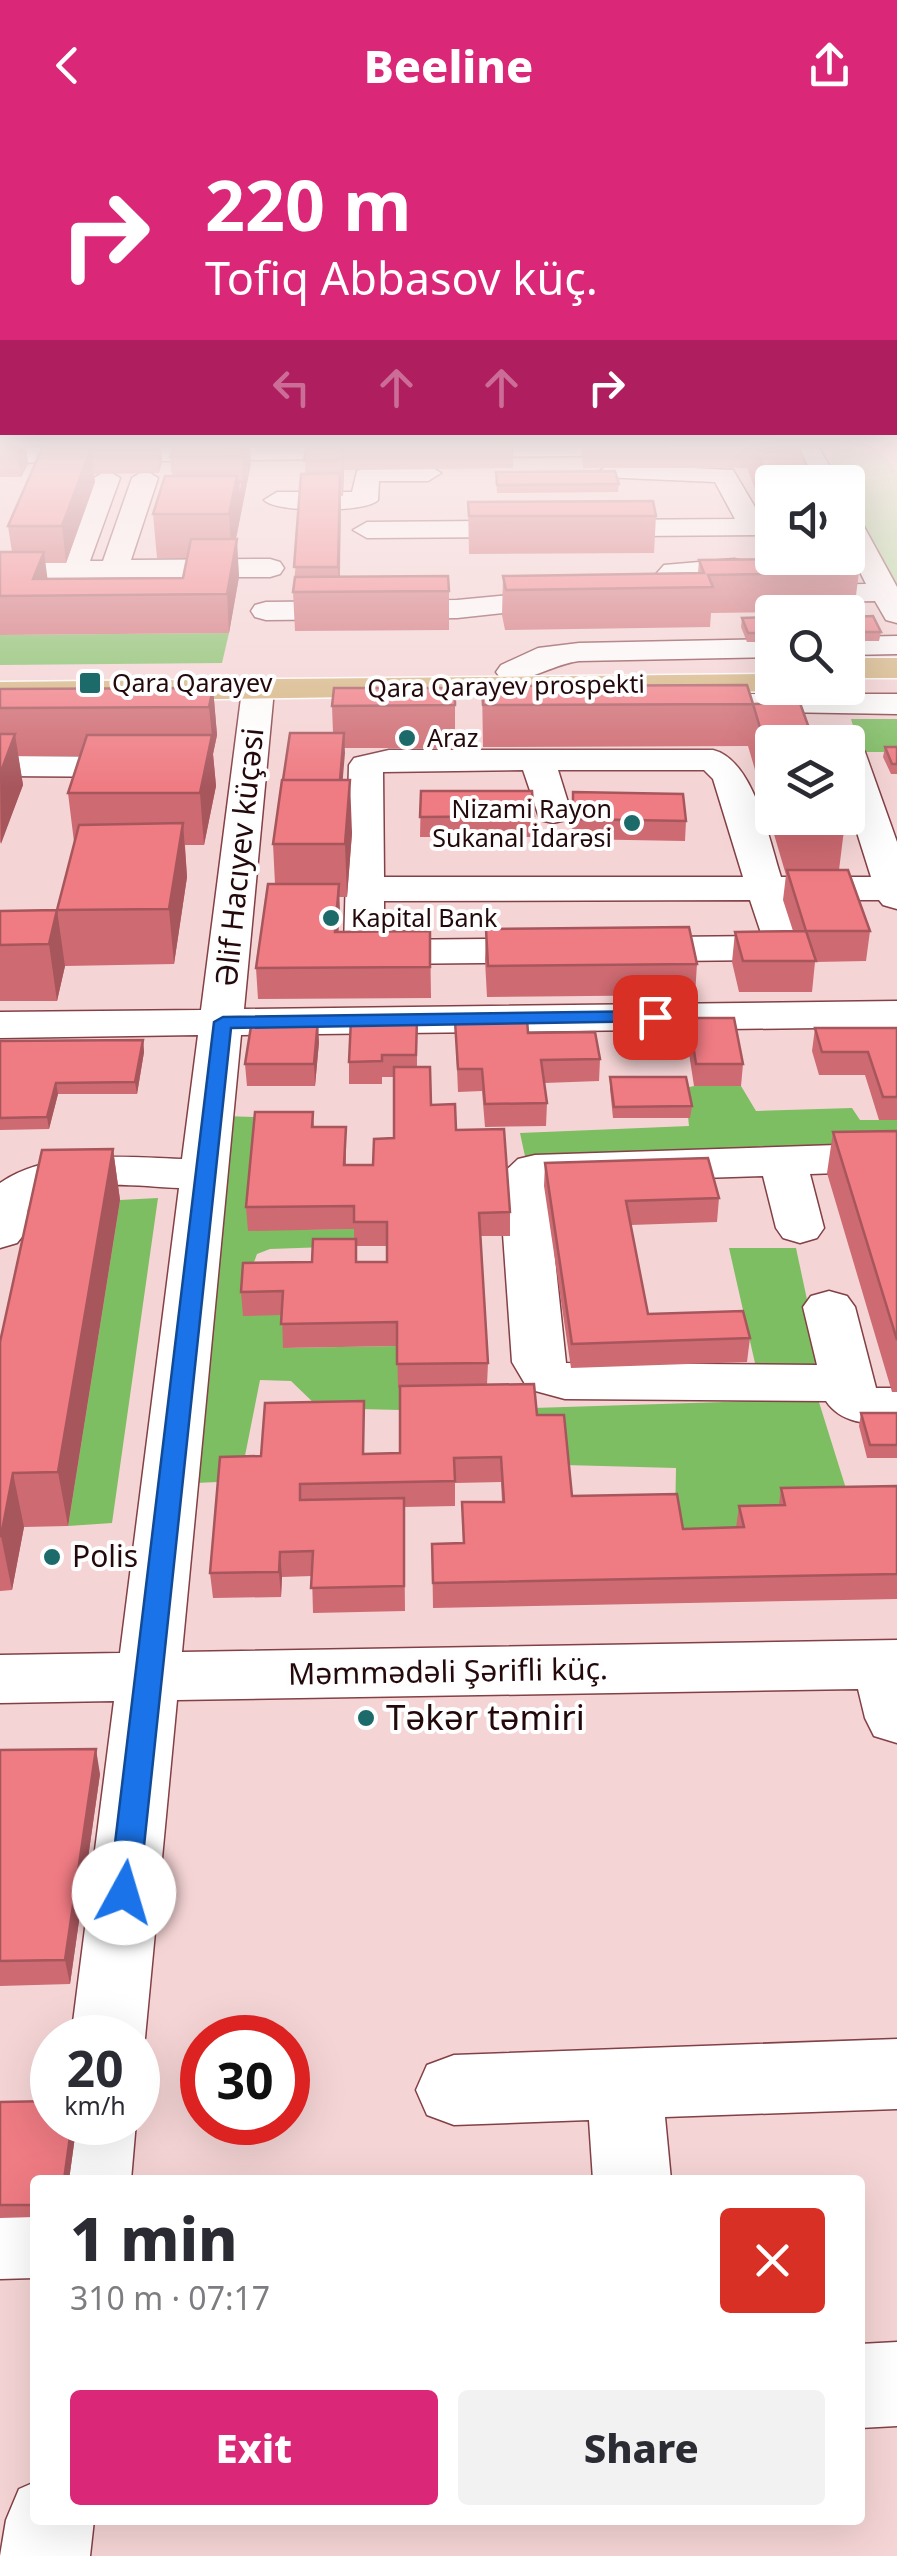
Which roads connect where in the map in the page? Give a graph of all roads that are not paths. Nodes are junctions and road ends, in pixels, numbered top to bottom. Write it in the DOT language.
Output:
graph roads {
  1 [pos="75,561"];
  2 [pos="117,561"];
  3 [pos="271,561"];
  4 [pos="365,561"];
  5 [pos="732,561"];
  6 [pos="868,561"];
  7 [pos="365,566"];
  8 [pos="270,568"];
  9 [pos="734,568"];
  10 [pos="114,569"];
  11 [pos="179,569"];
  12 [pos="1,570"];
  13 [pos="72,570"];
  14 [pos="779,594"];
  15 [pos="666,596"];
  16 [pos="631,597"];
  17 [pos="596,598"];
  18 [pos="891,603"];
  19 [pos="897,645"];
  20 [pos="865,646"];
  21 [pos="755,648"];
  22 [pos="865,668"];
  23 [pos="897,668"];
  24 [pos="755,669"];
  25 [pos="512,672"];
  26 [pos="260,676"];
  27 [pos="0,678"];
  28 [pos="897,683"];
  29 [pos="755,684"];
  30 [pos="554,685"];
  31 [pos="865,688"];
  32 [pos="0,692"];
  33 [pos="755,696"];
  34 [pos="865,698"];
  35 [pos="897,704"];
  36 [pos="0,766"];
  37 [pos="173,768"];
  38 [pos="545,787"];
  39 [pos="865,791"];
  40 [pos="736,797"];
  41 [pos="365,807"];
  42 [pos="325,808"];
  43 [pos="885,837"];
  44 [pos="764,888"];
  45 [pos="364,889"];
  46 [pos="895,892"];
  47 [pos="710,950"];
  48 [pos="469,954"];
  49 [pos="897,1014"];
  50 [pos="728,1016"];
  51 [pos="474,1019"];
  52 [pos="223,1022"];
  53 [pos="0,1025"];
  54 [pos="897,1157"];
  55 [pos="784,1161"];
  56 [pos="205,1174"];
  57 [pos="2,1214"];
  58 [pos="800,1228"];
  59 [pos="829,1307"];
  60 [pos="846,1382"];
  61 [pos="897,1406"];
  62 [pos="149,1677"];
  63 [pos="0,1679"];
  64 [pos="893,1682"];
  65 [pos="111,2015"];
  66 [pos="897,2074"];
  67 [pos="624,2083"];
  68 [pos="454,2090"];
  69 [pos="96,2145"];
  70 [pos="93,2175"];
  71 [pos="632,2175"];
  72 [pos="30,2239"];
  73 [pos="0,2240"];
  74 [pos="897,2384"];
  75 [pos="865,2386"];
  76 [pos="49,2525"];
  77 [pos="45,2556"];
  1 -- 13 [label="street"];
  2 -- 10 [label="street"];
  3 -- 8 [label="street"];
  4 -- 7 [label="street"];
  5 -- 9 [label="street"];
  6 -- 18 [label="street"];
  8 -- 11 [label="street"];
  8 -- 17 [label="street"];
  9 -- 14 [label="street"];
  9 -- 15 [label="street"];
  10 -- 11 [label="street"];
  10 -- 13 [label="street"];
  11 -- 13 [label="street"];
  12 -- 13 [label="street"];
  14 -- 15 [label="street"];
  14 -- 18 [label="street"];
  15 -- 16 [label="street"];
  19 -- 20 [label="street"];
  21 -- 25 [label="street"];
  22 -- 23 [label="main road"];
  24 -- 25 [label="main road, Qara Qarayev prospekti"];
  25 -- 26 [label="main road, Qara Qarayev prospekti"];
  26 -- 27 [label="main road, Qara Qarayev prospekti"];
  26 -- 30 [label="main road, Qara Qarayev prospekti"];
  26 -- 32 [label="main road, Qara Qarayev prospekti"];
  26 -- 52 [label="street, Əlif Hacıyev küçəsi"];
  28 -- 31 [label="main road"];
  29 -- 30 [label="main road, Qara Qarayev prospekti"];
  30 -- 33 [label="street"];
  34 -- 35 [label="street"];
  36 -- 37 [label="street"];
  38 -- 40 [label="street"];
  38 -- 40 [label="street"];
  38 -- 41 [label="street"];
  39 -- 43 [label="street"];
  40 -- 44 [label="street"];
  41 -- 42 [label="street"];
  41 -- 45 [label="street"];
  43 -- 46 [label="street"];
  44 -- 45 [label="street"];
  44 -- 46 [label="street"];
  44 -- 47 [label="street"];
  45 -- 48 [label="street"];
  47 -- 48 [label="street"];
  47 -- 50 [label="street"];
  48 -- 51 [label="street"];
  49 -- 50 [label="street"];
  50 -- 51 [label="street"];
  51 -- 52 [label="street"];
  52 -- 53 [label="street"];
  52 -- 56 [label="street, Əlif Hacıyev küçəsi"];
  54 -- 55 [label="street"];
  55 -- 58 [label="street"];
  55 -- 60 [label="street"];
  56 -- 57 [label="street"];
  56 -- 62 [label="street, Əlif Hacıyev küçəsi"];
  59 -- 60 [label="street"];
  60 -- 61 [label="street"];
  62 -- 63 [label="street, Məmmədəli Şərifli küç."];
  62 -- 64 [label="street, Məmmədəli Şərifli küç."];
  62 -- 65 [label="street, Əlif Hacıyev küçəsi"];
  66 -- 67 [label="street"];
  67 -- 68 [label="street"];
  67 -- 71 [label="street"];
  69 -- 70 [label="street"];
  72 -- 73 [label="street"];
  74 -- 75 [label="street"];
  76 -- 77 [label="street"];
}
